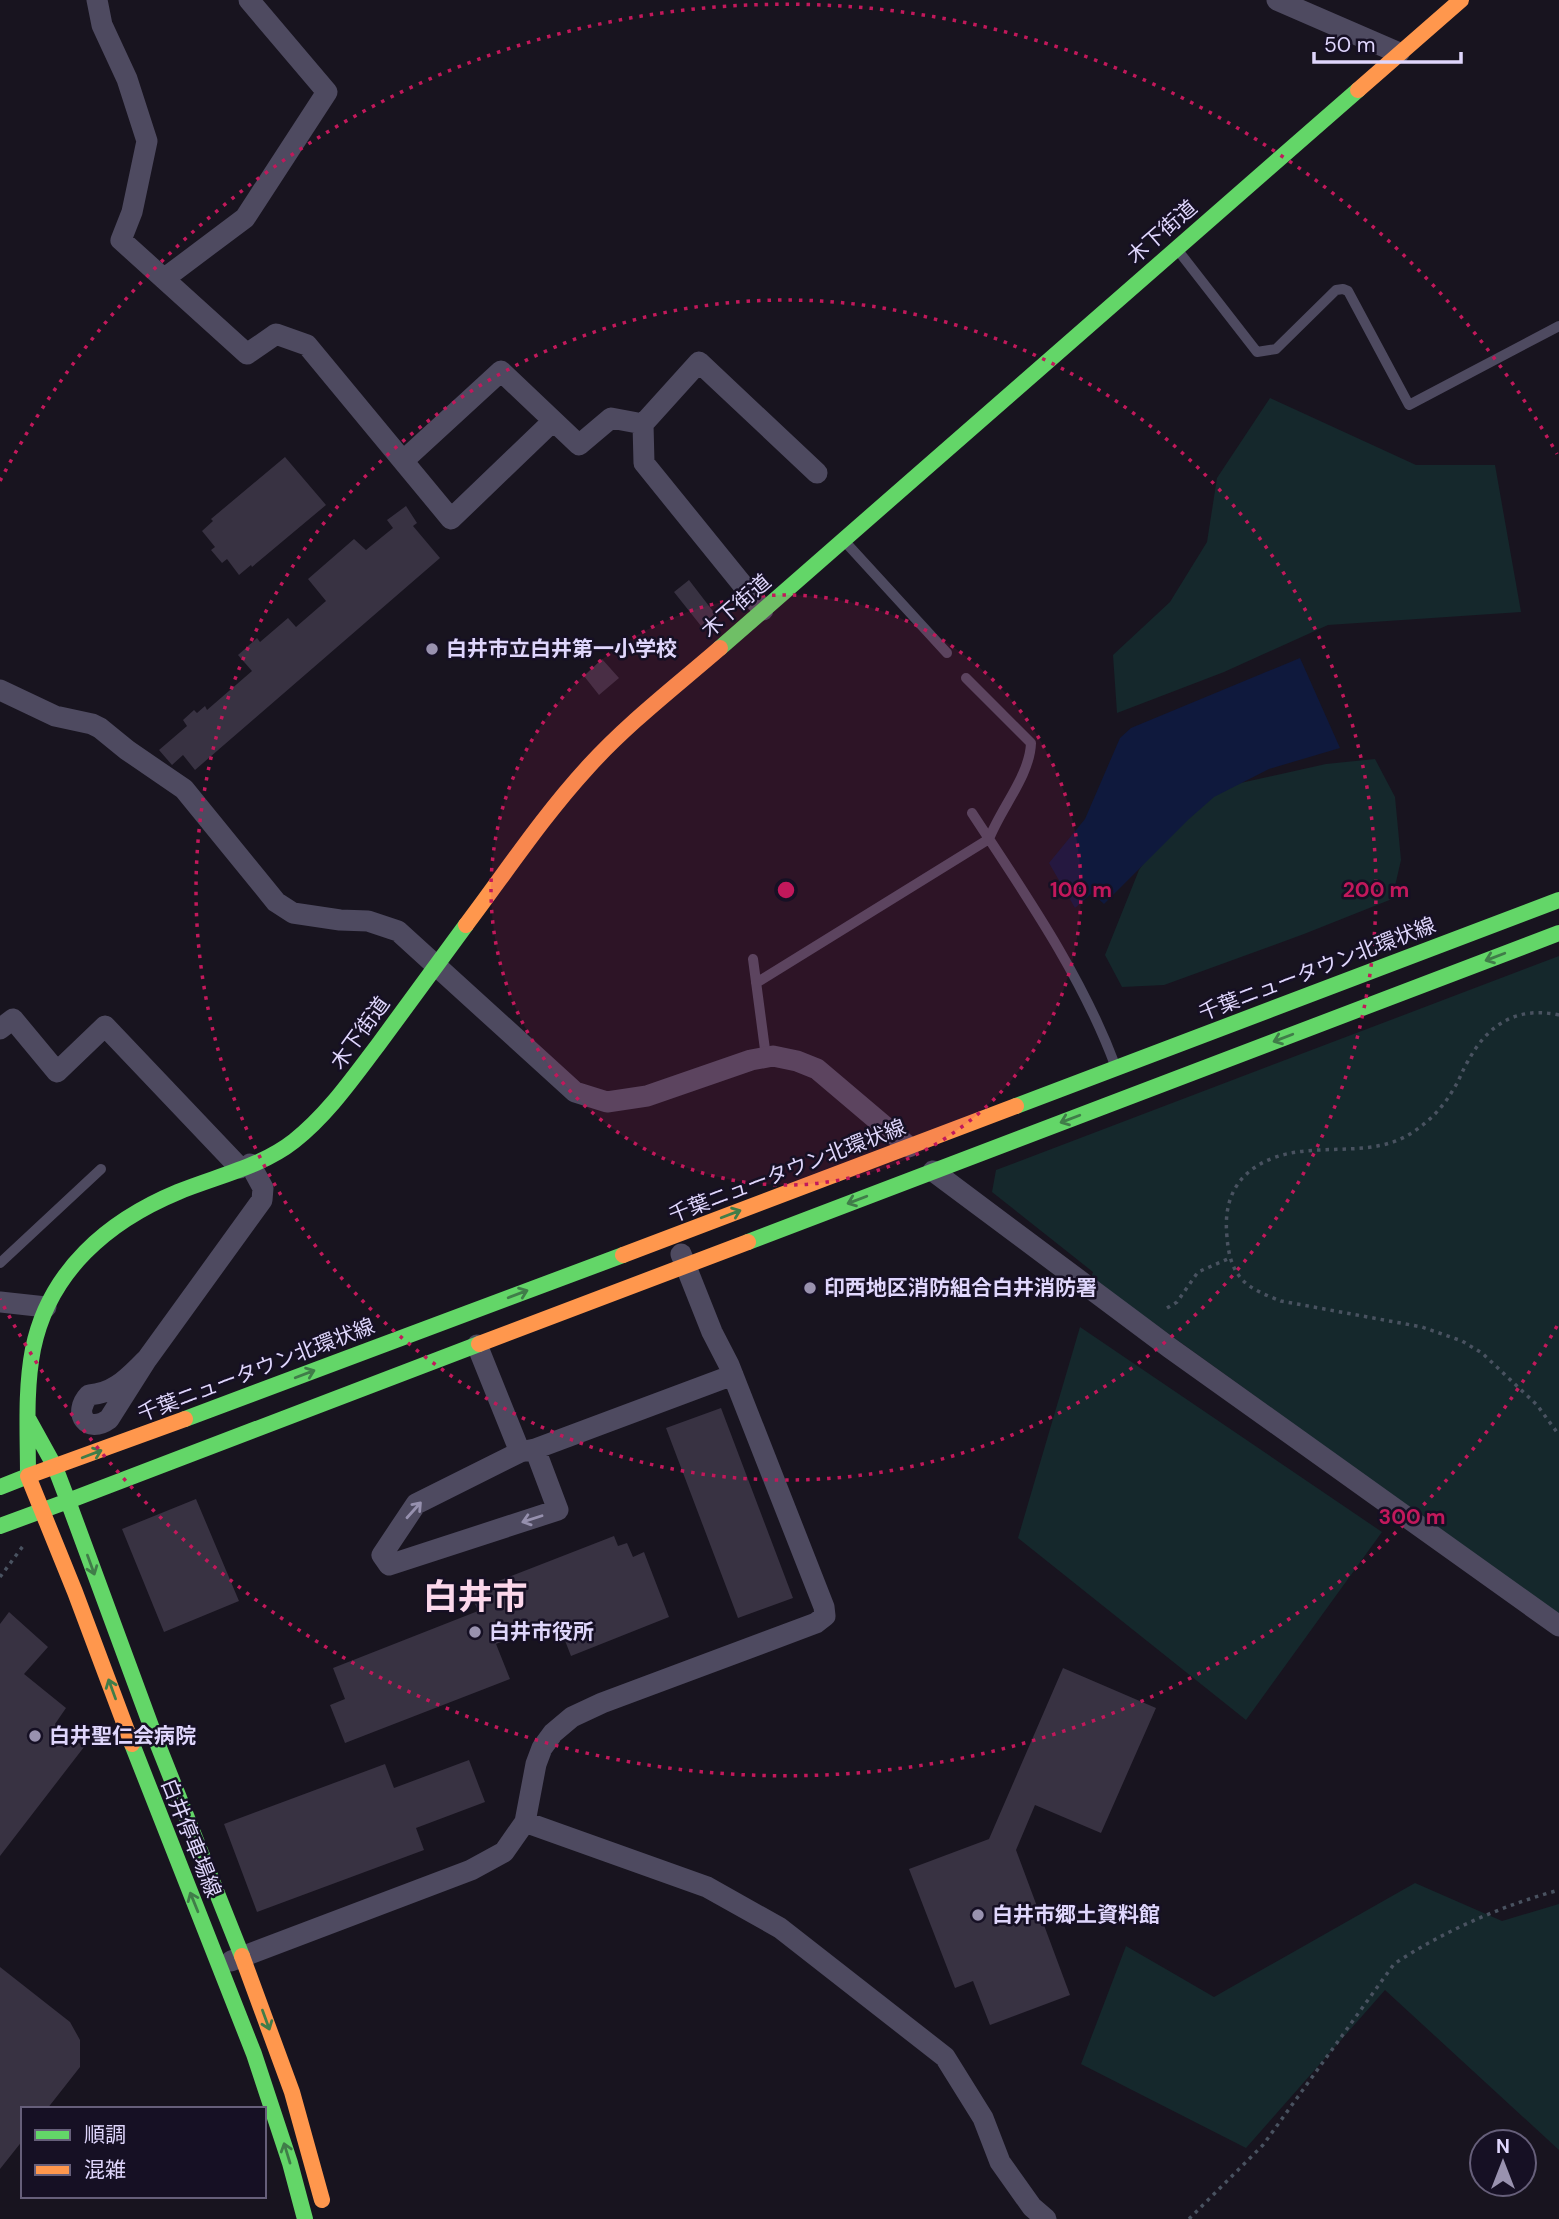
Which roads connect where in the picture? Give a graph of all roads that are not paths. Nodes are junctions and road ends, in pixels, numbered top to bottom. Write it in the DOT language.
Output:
graph roads {
  1 [pos="97,0"];
  2 [pos="250,0"];
  3 [pos="1277,0"];
  4 [pos="1461,0"];
  5 [pos="1399,53"];
  6 [pos="1176,248"];
  7 [pos="165,278"];
  8 [pos="1559,326"];
  9 [pos="553,421"];
  10 [pos="643,424"];
  11 [pos="403,461"];
  12 [pos="817,473"];
  13 [pos="844,540"];
  14 [pos="763,610"];
  15 [pos="947,653"];
  16 [pos="966,678"];
  17 [pos="0,690"];
  18 [pos="972,813"];
  19 [pos="989,839"];
  20 [pos="1559,900"];
  21 [pos="1559,933"];
  22 [pos="753,959"];
  23 [pos="437,964"];
  24 [pos="756,983"];
  25 [pos="0,1029"];
  26 [pos="766,1057"];
  27 [pos="1116,1068"];
  28 [pos="909,1147"];
  29 [pos="245,1166"];
  30 [pos="102,1169"];
  31 [pos="933,1171"];
  32 [pos="674,1236"];
  33 [pos="0,1263"];
  34 [pos="686,1265"];
  35 [pos="0,1302"];
  36 [pos="46,1307"];
  37 [pos="477,1345"];
  38 [pos="147,1359"];
  39 [pos="733,1375"];
  40 [pos="28,1417"];
  41 [pos="528,1450"];
  42 [pos="55,1467"];
  43 [pos="27,1476"];
  44 [pos="0,1487"];
  45 [pos="68,1501"];
  46 [pos="42,1510"];
  47 [pos="0,1526"];
  48 [pos="1559,1626"];
  49 [pos="525,1822"];
  50 [pos="243,1956"];
  51 [pos="219,1965"];
  52 [pos="305,2219"];
  53 [pos="326,2219"];
  54 [pos="1046,2219"];
  1 -- 7 [label="street"];
  2 -- 7 [label="street"];
  3 -- 5 [label="street"];
  4 -- 5 [label="main road, 木下街道"];
  5 -- 6 [label="main road, 木下街道"];
  6 -- 8 [label="lane"];
  6 -- 13 [label="main road, 木下街道"];
  7 -- 11 [label="street"];
  9 -- 10 [label="street"];
  9 -- 11 [label="street"];
  9 -- 11 [label="street"];
  10 -- 12 [label="street"];
  10 -- 14 [label="street"];
  13 -- 14 [label="main road, 木下街道"];
  13 -- 15 [label="lane"];
  14 -- 23 [label="main road, 木下街道"];
  16 -- 19 [label="lane"];
  17 -- 23 [label="street"];
  18 -- 19 [label="lane"];
  19 -- 24 [label="lane"];
  19 -- 27 [label="lane"];
  20 -- 27 [label="main road, 千葉ニュータウン北環状線"];
  21 -- 31 [label="main road, one-way"];
  22 -- 24 [label="lane"];
  23 -- 26 [label="street"];
  23 -- 29 [label="main road, 木下街道"];
  24 -- 26 [label="lane"];
  25 -- 29 [label="street"];
  26 -- 28 [label="street"];
  27 -- 28 [label="main road, 千葉ニュータウン北環状線"];
  32 -- 28 [label="main road, 千葉ニュータウン北環状線, one-way"];
  29 -- 36 [label="main road, 木下街道"];
  29 -- 38 [label="street"];
  30 -- 33 [label="lane"];
  31 -- 34 [label="main road, one-way"];
  31 -- 48 [label="street"];
  32 -- 34 [label="street"];
  42 -- 32 [label="main road, 千葉ニュータウン北環状線, one-way"];
  34 -- 37 [label="main road"];
  34 -- 39 [label="street"];
  35 -- 36 [label="street"];
  36 -- 40 [label="main road, 木下街道"];
  37 -- 41 [label="street"];
  37 -- 45 [label="main road"];
  39 -- 41 [label="street"];
  39 -- 49 [label="street"];
  40 -- 42 [label="main road"];
  40 -- 43 [label="main road, 木下街道"];
  41 -- 41 [label="street, one-way"];
  42 -- 43 [label="main road, 千葉ニュータウン北環状線"];
  42 -- 45 [label="main road"];
  43 -- 44 [label="main road"];
  43 -- 46 [label="main road, 白井停車場線"];
  45 -- 46 [label="main road"];
  45 -- 50 [label="main road, 白井停車場線, one-way"];
  46 -- 47 [label="main road"];
  51 -- 46 [label="main road, 白井停車場線, one-way"];
  49 -- 50 [label="street"];
  49 -- 54 [label="street"];
  50 -- 51 [label="street"];
  50 -- 53 [label="main road, 白井停車場線, one-way"];
  52 -- 51 [label="main road, 白井停車場線, one-way"];
}
